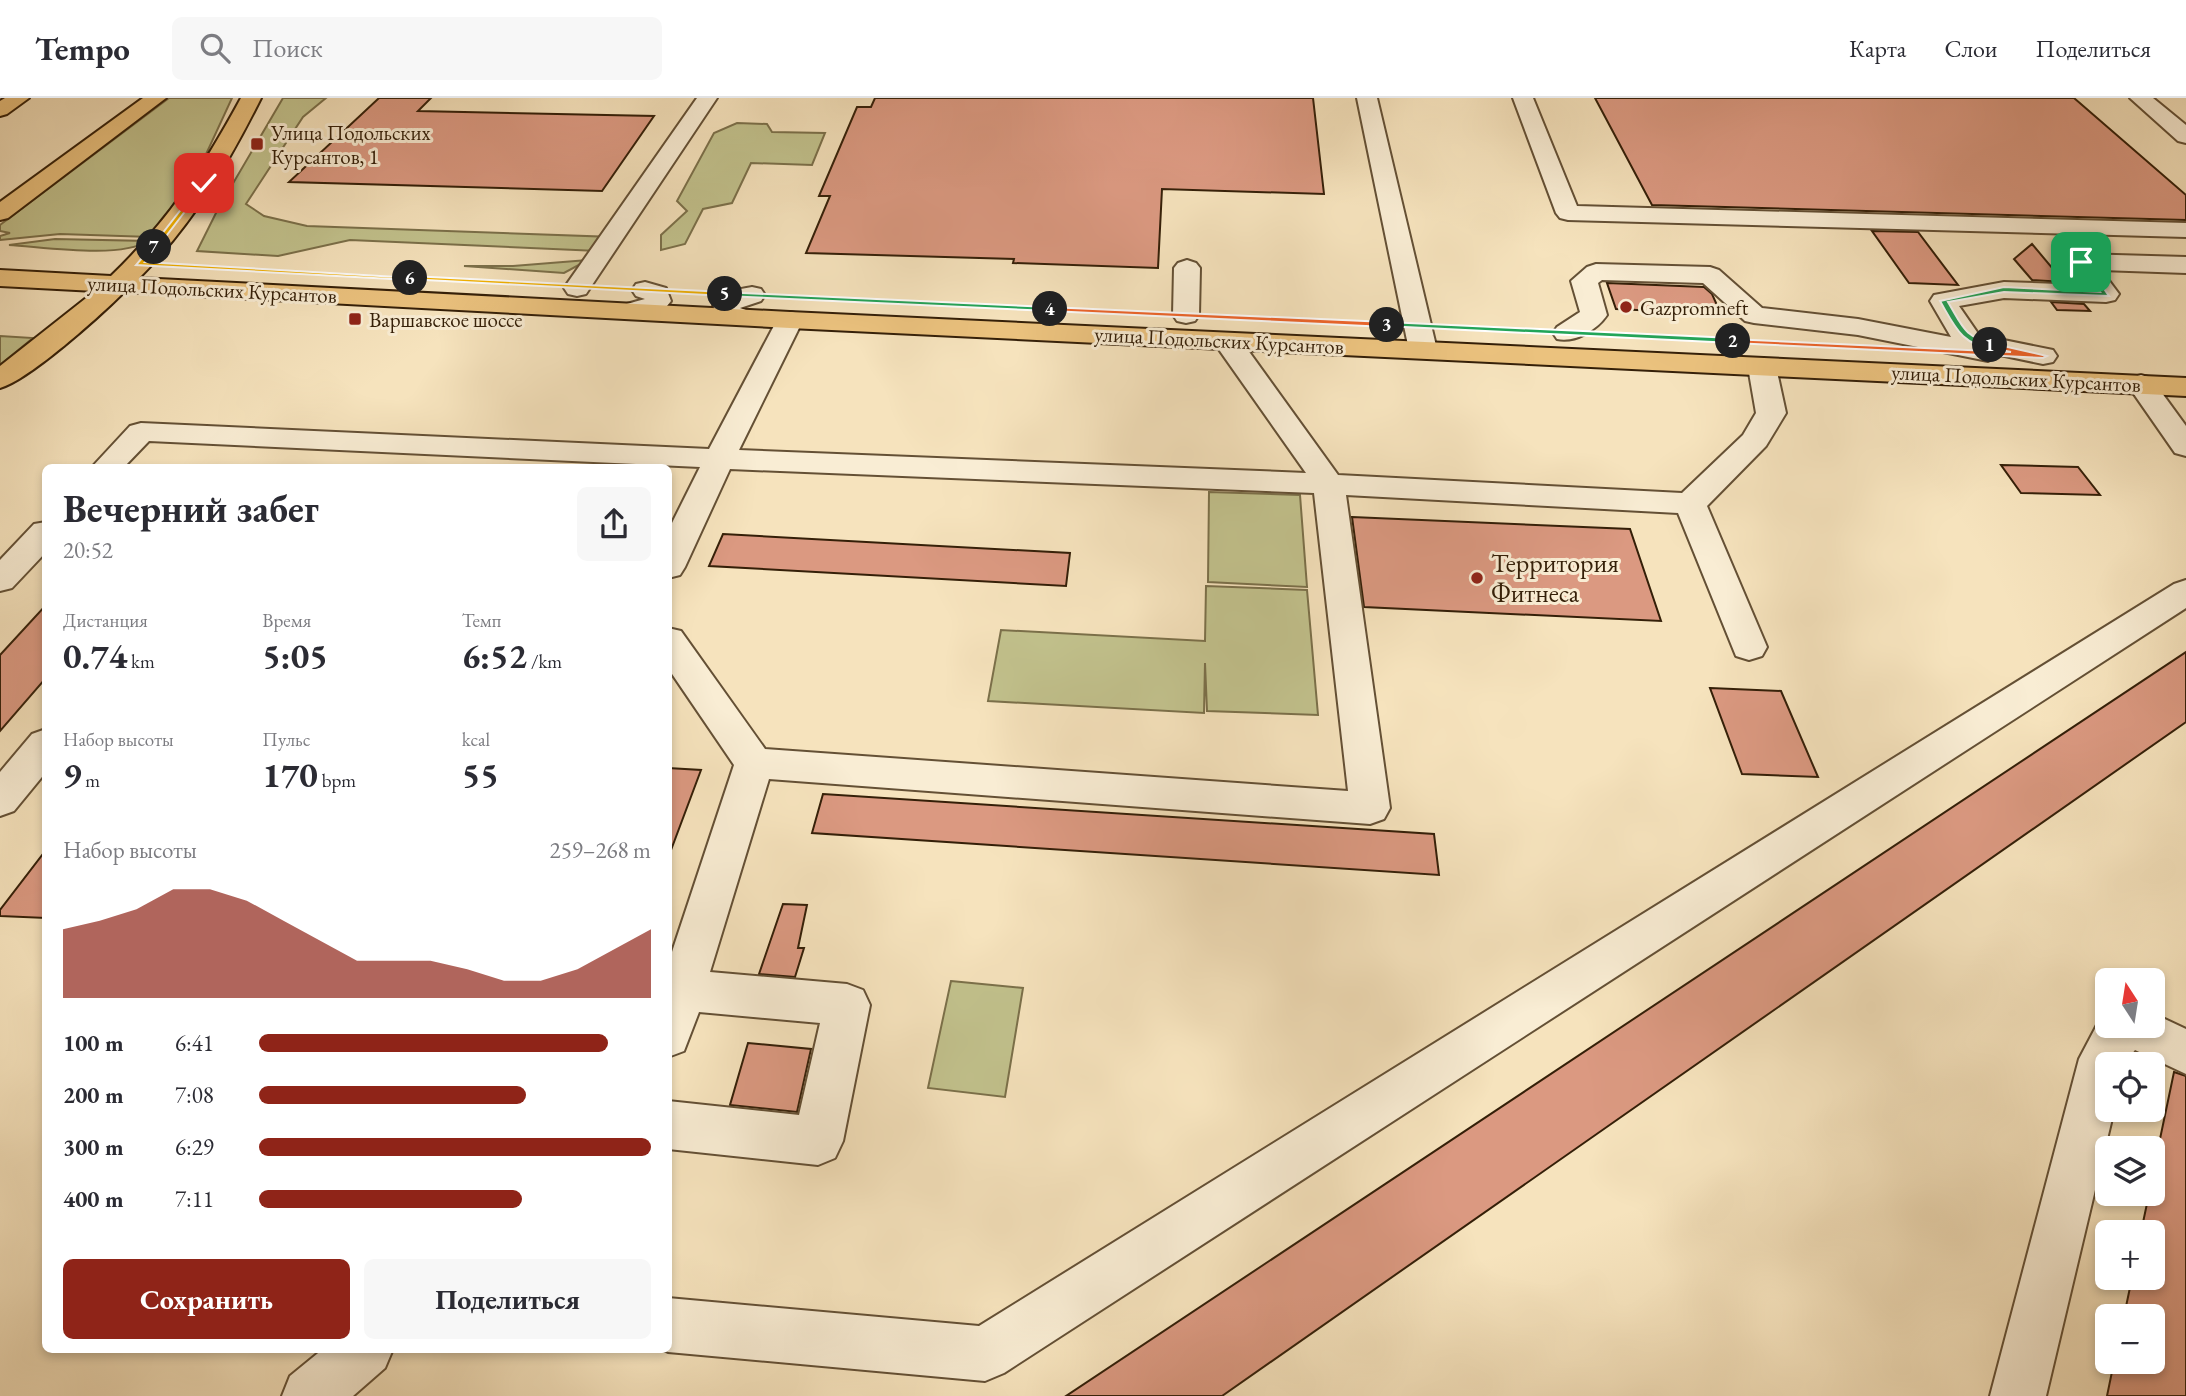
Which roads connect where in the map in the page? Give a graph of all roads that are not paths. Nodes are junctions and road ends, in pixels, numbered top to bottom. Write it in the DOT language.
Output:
graph roads {
  1 [pos="19,98"];
  2 [pos="156,98"];
  3 [pos="251,98"];
  4 [pos="707,98"];
  5 [pos="1367,98"];
  6 [pos="1523,98"];
  7 [pos="2140,98"];
  8 [pos="0,110"];
  9 [pos="2186,136"];
  10 [pos="0,213"];
  11 [pos="2186,230"];
  12 [pos="0,257"];
  13 [pos="139,264"];
  14 [pos="2186,265"];
  15 [pos="1187,268"];
  16 [pos="0,278"];
  17 [pos="119,284"];
  18 [pos="577,288"];
  19 [pos="638,301"];
  20 [pos="746,306"];
  21 [pos="1186,315"];
  22 [pos="790,320"];
  23 [pos="1567,333"];
  24 [pos="1420,338"];
  25 [pos="1227,341"];
  26 [pos="1989,352"];
  27 [pos="2043,356"];
  28 [pos="2186,364"];
  29 [pos="1762,367"];
  30 [pos="0,379"];
  31 [pos="2141,384"];
  32 [pos="2186,387"];
  33 [pos="331,441"];
  34 [pos="2186,447"];
  35 [pos="719,459"];
  36 [pos="110,464"];
  37 [pos="313,464"];
  38 [pos="1329,484"];
  39 [pos="1690,504"];
  40 [pos="42,536"];
  41 [pos="672,559"];
  42 [pos="0,580"];
  43 [pos="2186,592"];
  44 [pos="672,646"];
  45 [pos="1749,647"];
  46 [pos="42,749"];
  47 [pos="754,763"];
  48 [pos="0,800"];
  49 [pos="683,990"];
  50 [pos="2186,1019"];
  51 [pos="2165,1020"];
  52 [pos="672,1024"];
  53 [pos="2113,1038"];
  54 [pos="2157,1038"];
  55 [pos="2186,1052"];
  56 [pos="672,1125"];
  57 [pos="672,1325"];
  58 [pos="361,1353"];
  59 [pos="310,1396"];
  60 [pos="2018,1396"];
  1 -- 8 [label="main road"];
  2 -- 10 [label="main road"];
  3 -- 13 [label="main road"];
  4 -- 18 [label="street"];
  5 -- 24 [label="street"];
  6 -- 11 [label="street"];
  7 -- 9 [label="street"];
  12 -- 13 [label="main road, улица Подольских Курсантов"];
  13 -- 17 [label="main road"];
  13 -- 18 [label="main road, улица Подольских Курсантов"];
  14 -- 27 [label="street"];
  15 -- 21 [label="street"];
  16 -- 17 [label="main road, улица Подольских Курсантов"];
  17 -- 19 [label="main road, улица Подольских Курсантов"];
  17 -- 30 [label="main road"];
  18 -- 19 [label="main road, улица Подольских Курсантов"];
  19 -- 20 [label="main road, улица Подольских Курсантов"];
  20 -- 21 [label="main road, улица Подольских Курсантов"];
  20 -- 22 [label="main road, улица Подольских Курсантов"];
  21 -- 24 [label="main road, улица Подольских Курсантов"];
  22 -- 25 [label="main road, улица Подольских Курсантов"];
  22 -- 35 [label="street"];
  23 -- 24 [label="main road, улица Подольских Курсантов"];
  23 -- 26 [label="main road, улица Подольских Курсантов"];
  23 -- 26 [label="street"];
  24 -- 25 [label="main road, улица Подольских Курсантов"];
  24 -- 29 [label="main road, улица Подольских Курсантов"];
  25 -- 38 [label="street"];
  26 -- 27 [label="main road, улица Подольских Курсантов"];
  27 -- 28 [label="main road, улица Подольских Курсантов"];
  29 -- 31 [label="main road, улица Подольских Курсантов"];
  29 -- 39 [label="street"];
  31 -- 32 [label="main road, улица Подольских Курсантов"];
  31 -- 34 [label="street"];
  33 -- 35 [label="street"];
  33 -- 36 [label="street"];
  33 -- 37 [label="street"];
  35 -- 38 [label="street"];
  35 -- 41 [label="street"];
  38 -- 39 [label="street"];
  38 -- 47 [label="street"];
  39 -- 45 [label="street"];
  40 -- 42 [label="street"];
  43 -- 57 [label="street"];
  44 -- 47 [label="street"];
  46 -- 48 [label="street"];
  47 -- 49 [label="street"];
  49 -- 52 [label="street"];
  49 -- 56 [label="street"];
  50 -- 51 [label="street"];
  53 -- 60 [label="street"];
  54 -- 55 [label="street"];
  58 -- 59 [label="street"];
}
